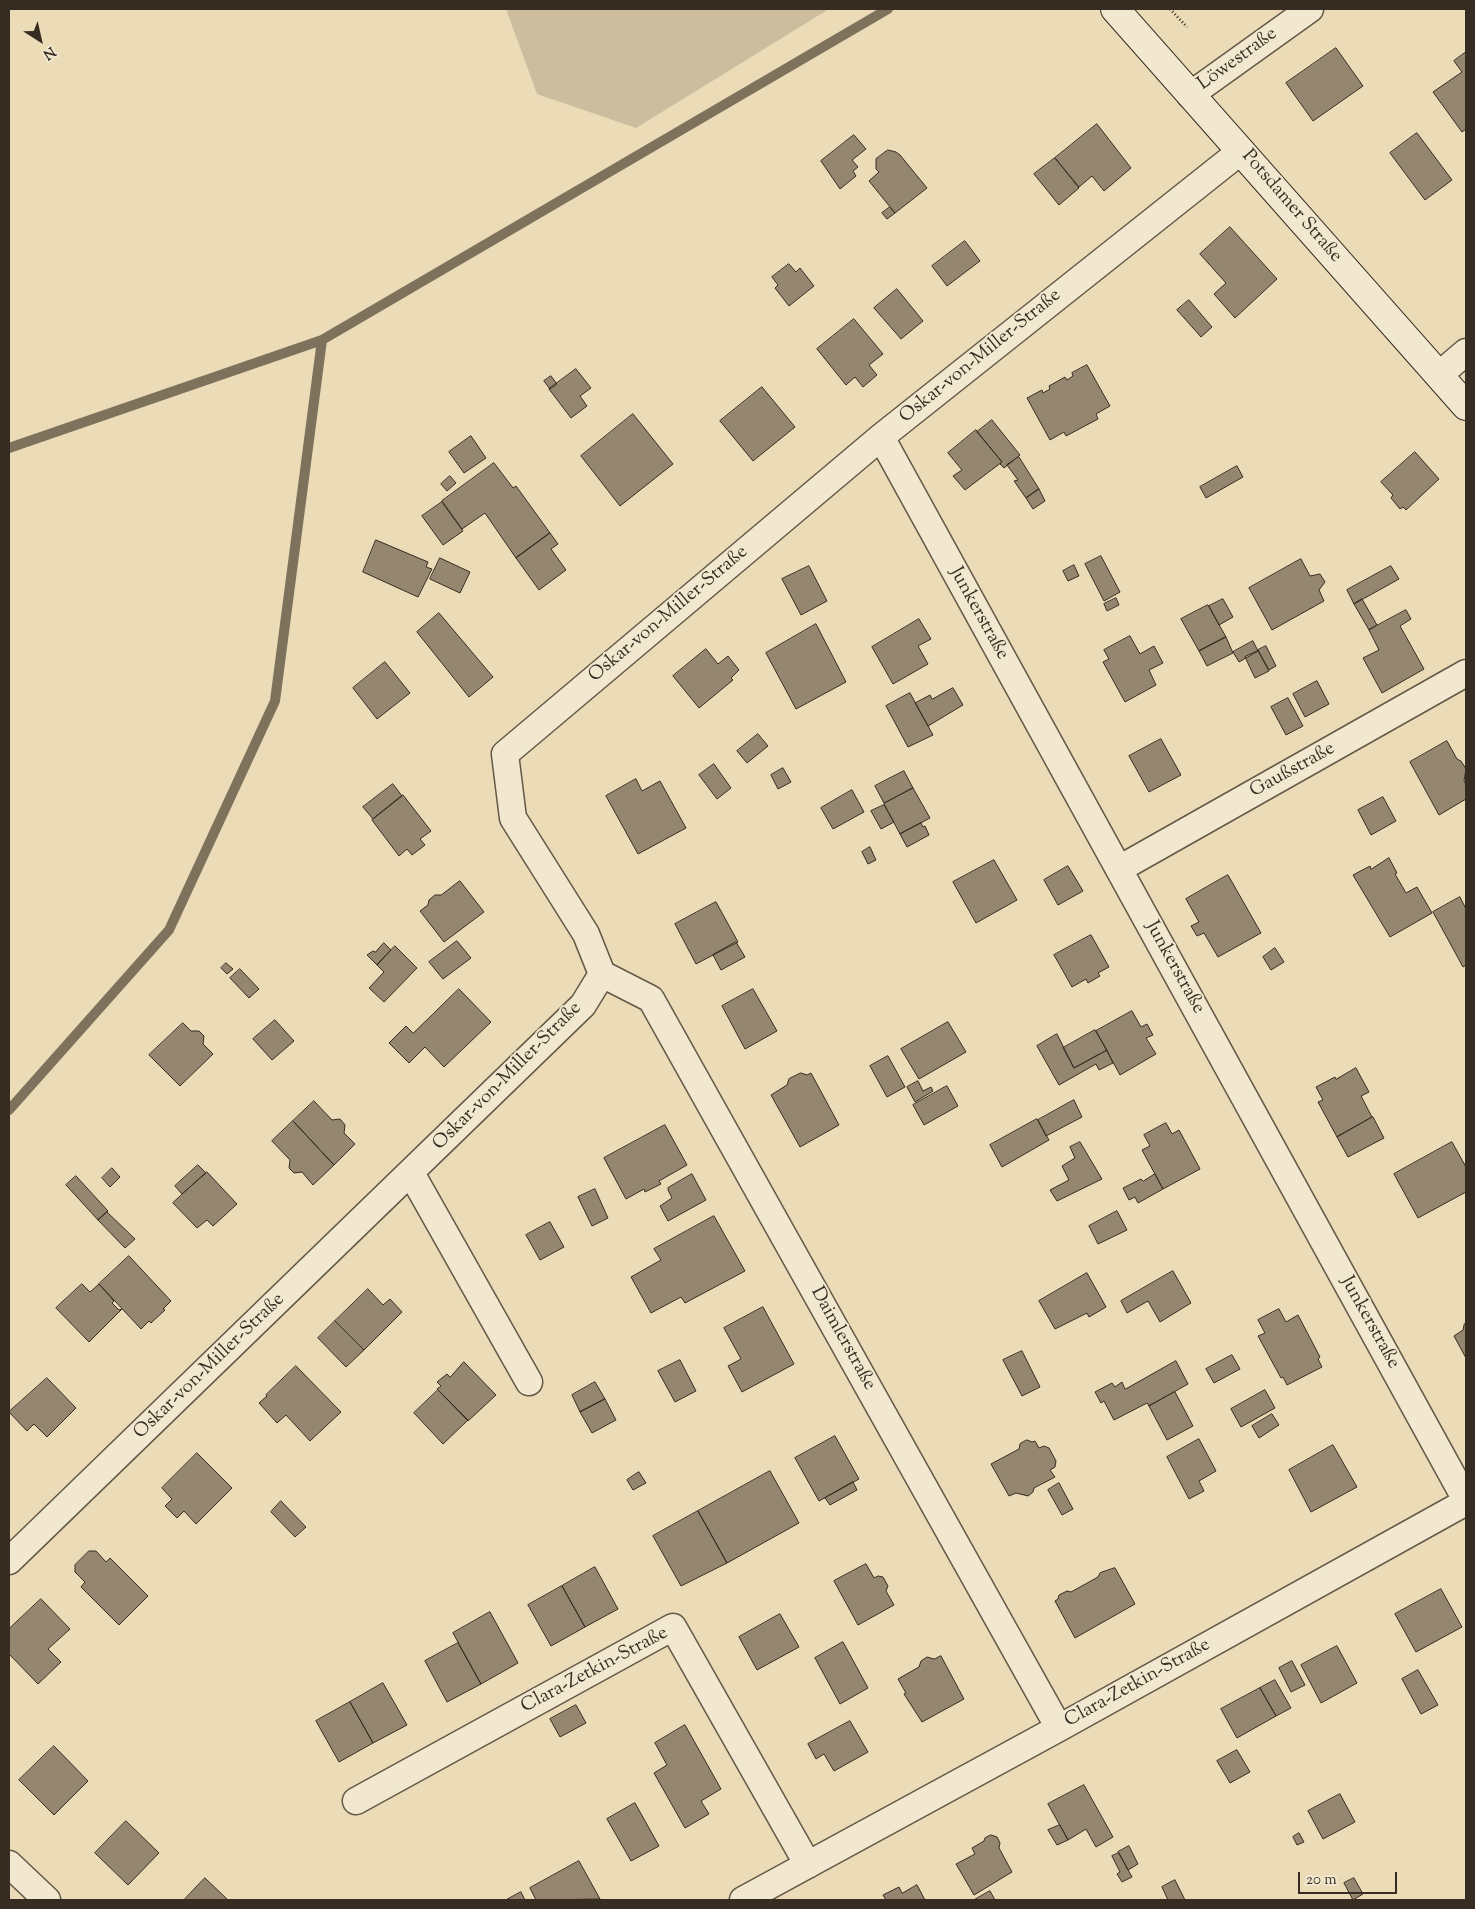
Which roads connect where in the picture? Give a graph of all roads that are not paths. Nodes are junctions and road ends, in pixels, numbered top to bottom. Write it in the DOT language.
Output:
graph roads {
  1 [pos="1115,9"];
  2 [pos="1310,9"];
  3 [pos="1190,95"];
  4 [pos="1241,151"];
  5 [pos="1466,352"];
  6 [pos="1439,375"];
  7 [pos="1466,406"];
  8 [pos="881,438"];
  9 [pos="1466,673"];
  10 [pos="1119,869"];
  11 [pos="602,974"];
  12 [pos="411,1173"];
  13 [pos="530,1382"];
  14 [pos="1466,1501"];
  15 [pos="9,1561"];
  16 [pos="1059,1728"];
  17 [pos="356,1801"];
  18 [pos="9,1864"];
  19 [pos="808,1865"];
  20 [pos="47,1900"];
  21 [pos="742,1900"];
  1 -- 3 [label="street, Potsdamer Straße"];
  2 -- 3 [label="street, Löwestraße"];
  3 -- 4 [label="street, Potsdamer Straße"];
  4 -- 6 [label="street, Potsdamer Straße"];
  4 -- 8 [label="street, Oskar-von-Miller-Straße"];
  5 -- 6 [label="street"];
  6 -- 7 [label="street, Potsdamer Straße"];
  8 -- 10 [label="street, Junkerstraße"];
  8 -- 11 [label="street, Oskar-von-Miller-Straße"];
  9 -- 10 [label="street, Gaußstraße"];
  10 -- 14 [label="street, Junkerstraße"];
  11 -- 12 [label="street, Oskar-von-Miller-Straße"];
  11 -- 16 [label="street, Daimlerstraße"];
  12 -- 13 [label="street"];
  12 -- 15 [label="street, Oskar-von-Miller-Straße"];
  14 -- 16 [label="street, Clara-Zetkin-Straße"];
  16 -- 19 [label="street, Clara-Zetkin-Straße"];
  17 -- 19 [label="street, Clara-Zetkin-Straße"];
  18 -- 20 [label="street"];
  19 -- 21 [label="street, Clara-Zetkin-Straße"];
}
